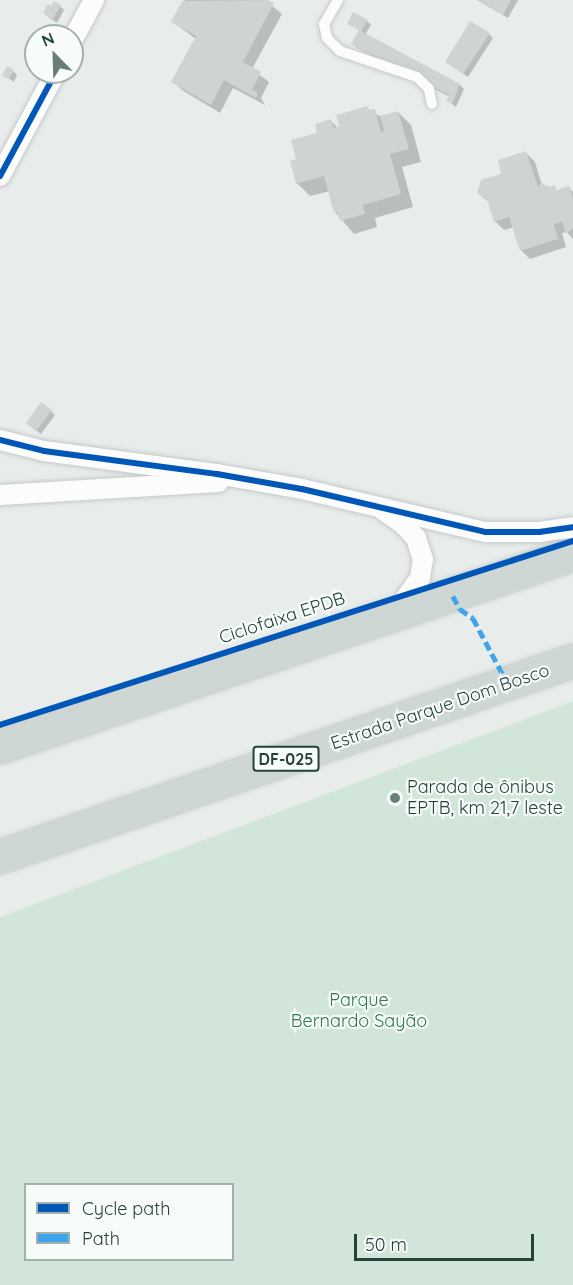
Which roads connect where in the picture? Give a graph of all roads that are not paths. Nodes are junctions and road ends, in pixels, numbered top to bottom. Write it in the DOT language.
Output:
graph roads {
  1 [pos="94,0"];
  2 [pos="338,0"];
  3 [pos="81,24"];
  4 [pos="50,84"];
  5 [pos="432,104"];
  6 [pos="0,176"];
  7 [pos="0,440"];
  8 [pos="241,479"];
  9 [pos="0,495"];
  10 [pos="374,505"];
  11 [pos="573,527"];
  12 [pos="573,554"];
  13 [pos="393,616"];
  14 [pos="573,662"];
  15 [pos="0,747"];
  16 [pos="0,857"];
  1 -- 3 [label="street"];
  2 -- 5 [label="lane"];
  4 -- 6 [label="street"];
  7 -- 8 [label="street"];
  8 -- 9 [label="street"];
  8 -- 10 [label="street"];
  10 -- 11 [label="street"];
  10 -- 13 [label="street"];
  12 -- 13 [label="main road"];
  13 -- 15 [label="main road"];
  14 -- 16 [label="main road, Estrada Parque Dom Bosco / DF-025"];
}
